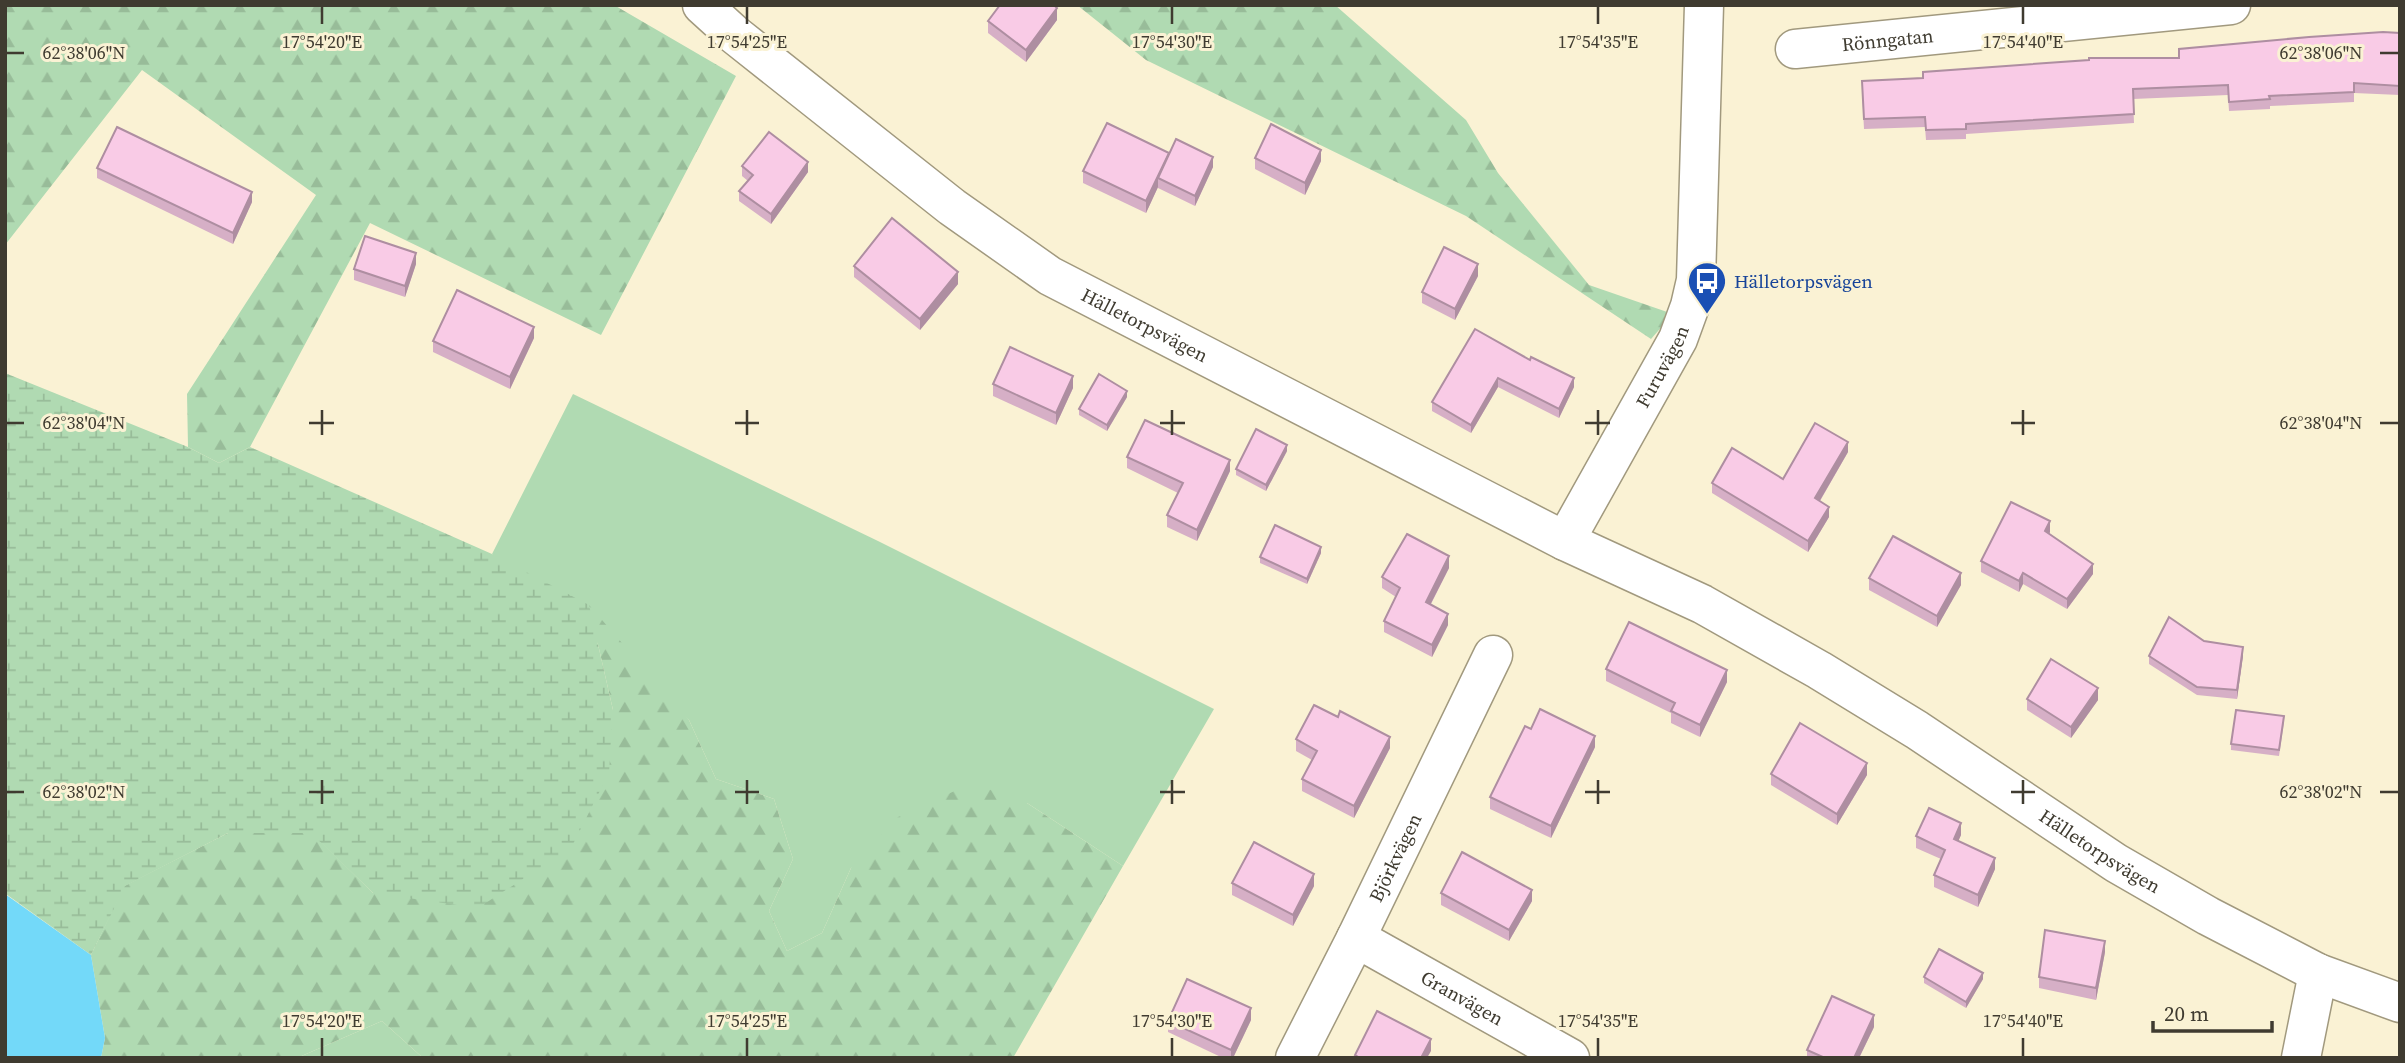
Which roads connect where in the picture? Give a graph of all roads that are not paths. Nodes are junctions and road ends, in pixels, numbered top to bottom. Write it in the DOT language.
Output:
graph roads {
  1 [pos="702,5"];
  2 [pos="1704,5"];
  3 [pos="2231,5"];
  4 [pos="1796,49"];
  5 [pos="1565,541"];
  6 [pos="1493,655"];
  7 [pos="1356,938"];
  8 [pos="2318,973"];
  9 [pos="2400,1003"];
  10 [pos="1295,1058"];
  11 [pos="1570,1058"];
  12 [pos="2301,1058"];
  1 -- 5 [label="street, Hälletorpsvägen"];
  2 -- 5 [label="street, Furuvägen"];
  3 -- 4 [label="street, Rönngatan"];
  5 -- 8 [label="street, Hälletorpsvägen"];
  6 -- 7 [label="street, Björkvägen"];
  7 -- 10 [label="street, Björkvägen"];
  7 -- 11 [label="street, Granvägen"];
  8 -- 9 [label="street, Hälletorpsvägen"];
  8 -- 12 [label="street"];
}
